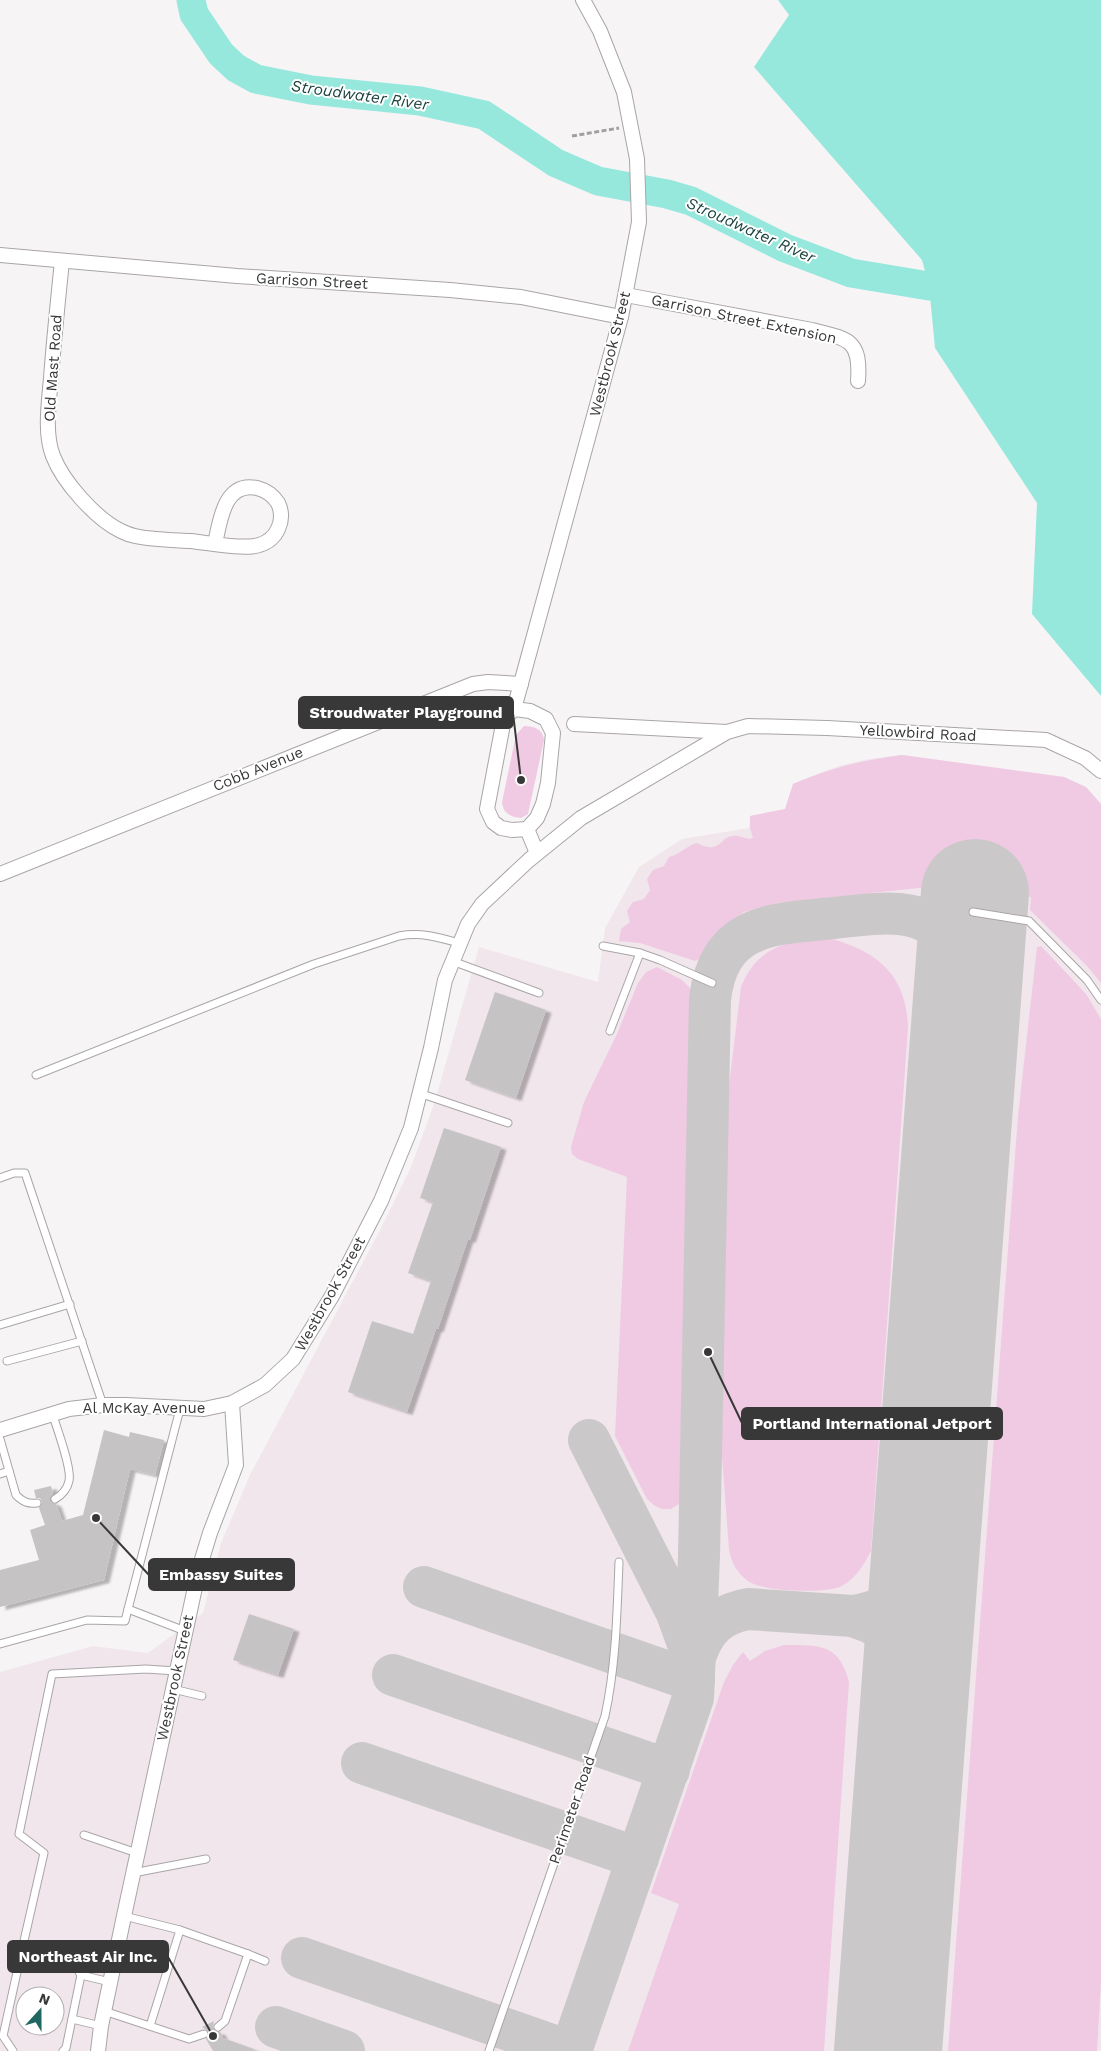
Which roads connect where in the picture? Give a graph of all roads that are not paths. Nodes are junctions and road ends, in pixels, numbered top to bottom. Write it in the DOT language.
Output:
graph roads {
  1 [pos="583,0"];
  2 [pos="0,255"];
  3 [pos="62,261"];
  4 [pos="626,295"];
  5 [pos="622,318"];
  6 [pos="858,381"];
  7 [pos="215,544"];
  8 [pos="521,684"];
  9 [pos="514,709"];
  10 [pos="574,724"];
  11 [pos="727,732"];
  12 [pos="1101,771"];
  13 [pos="527,828"];
  14 [pos="533,856"];
  15 [pos="0,874"];
  16 [pos="973,912"];
  17 [pos="459,943"];
  18 [pos="603,946"];
  19 [pos="640,953"];
  20 [pos="452,961"];
  21 [pos="712,983"];
  22 [pos="539,993"];
  23 [pos="1101,1000"];
  24 [pos="610,1031"];
  25 [pos="36,1075"];
  26 [pos="419,1093"];
  27 [pos="508,1123"];
  28 [pos="0,1178"];
  29 [pos="70,1304"];
  30 [pos="0,1325"];
  31 [pos="82,1341"];
  32 [pos="7,1361"];
  33 [pos="232,1403"];
  34 [pos="103,1405"];
  35 [pos="180,1409"];
  36 [pos="52,1413"];
  37 [pos="0,1430"];
  38 [pos="0,1439"];
  39 [pos="9,1471"];
  40 [pos="0,1474"];
  41 [pos="55,1499"];
  42 [pos="38,1503"];
  43 [pos="619,1562"];
  44 [pos="128,1609"];
  45 [pos="185,1631"];
  46 [pos="0,1644"];
  47 [pos="176,1671"];
  48 [pos="172,1688"];
  49 [pos="202,1696"];
  50 [pos="84,1835"];
  51 [pos="138,1852"];
  52 [pos="206,1859"];
  53 [pos="133,1873"];
  54 [pos="124,1916"];
  55 [pos="180,1930"];
  56 [pos="21,1954"];
  57 [pos="248,1954"];
  58 [pos="265,1961"];
  59 [pos="81,1975"];
  60 [pos="110,1982"];
  61 [pos="104,2011"];
  62 [pos="72,2019"];
  63 [pos="101,2026"];
  64 [pos="150,2026"];
  65 [pos="218,2027"];
  66 [pos="204,2034"];
  67 [pos="13,2051"];
  68 [pos="64,2051"];
  69 [pos="91,2051"];
  70 [pos="98,2051"];
  71 [pos="489,2051"];
  1 -- 4 [label="street, Westbrook Street"];
  2 -- 3 [label="street, Garrison Street"];
  3 -- 5 [label="street, Garrison Street"];
  3 -- 7 [label="street, Old Mast Road"];
  4 -- 5 [label="street, Westbrook Street"];
  4 -- 6 [label="street, Garrison Street Extension"];
  5 -- 8 [label="street, Westbrook Street"];
  7 -- 7 [label="street, Old Mast Road"];
  8 -- 9 [label="street, Westbrook Street"];
  8 -- 15 [label="street, Cobb Avenue"];
  9 -- 13 [label="street"];
  9 -- 13 [label="street, Westbrook Street"];
  10 -- 11 [label="street, Yellowbird Road"];
  11 -- 12 [label="street, Yellowbird Road"];
  11 -- 14 [label="street, Yellowbird Road"];
  13 -- 14 [label="street"];
  14 -- 17 [label="street, Westbrook Street"];
  16 -- 23 [label="lane"];
  17 -- 20 [label="street, Westbrook Street"];
  17 -- 25 [label="lane"];
  18 -- 19 [label="lane"];
  19 -- 21 [label="lane"];
  19 -- 24 [label="lane"];
  20 -- 22 [label="lane"];
  20 -- 26 [label="street, Westbrook Street"];
  26 -- 27 [label="lane"];
  26 -- 33 [label="street, Westbrook Street"];
  28 -- 29 [label="lane"];
  29 -- 30 [label="lane"];
  29 -- 31 [label="lane"];
  31 -- 32 [label="lane"];
  31 -- 34 [label="lane"];
  33 -- 35 [label="street, Al McKay Avenue"];
  33 -- 45 [label="street, Westbrook Street"];
  34 -- 35 [label="street, Al McKay Avenue"];
  34 -- 36 [label="street, Al McKay Avenue"];
  35 -- 44 [label="lane"];
  36 -- 37 [label="street, Al McKay Avenue"];
  36 -- 41 [label="lane"];
  38 -- 39 [label="lane"];
  39 -- 40 [label="lane"];
  39 -- 42 [label="lane"];
  43 -- 71 [label="lane, Perimeter Road"];
  44 -- 45 [label="lane"];
  44 -- 46 [label="lane"];
  45 -- 47 [label="street, Westbrook Street"];
  47 -- 48 [label="street, Westbrook Street"];
  47 -- 56 [label="lane"];
  48 -- 49 [label="lane"];
  48 -- 51 [label="street, Westbrook Street"];
  50 -- 51 [label="lane"];
  51 -- 53 [label="street, Westbrook Street"];
  52 -- 53 [label="lane"];
  53 -- 54 [label="street, Westbrook Street"];
  54 -- 55 [label="lane"];
  54 -- 60 [label="street, Westbrook Street"];
  55 -- 57 [label="lane"];
  55 -- 64 [label="lane"];
  56 -- 59 [label="lane"];
  56 -- 67 [label="lane"];
  57 -- 58 [label="lane"];
  57 -- 65 [label="lane"];
  59 -- 60 [label="lane"];
  59 -- 62 [label="lane"];
  60 -- 61 [label="street, Westbrook Street"];
  61 -- 63 [label="street, Westbrook Street"];
  61 -- 64 [label="lane"];
  62 -- 63 [label="lane"];
  62 -- 68 [label="lane"];
  63 -- 69 [label="lane"];
  63 -- 70 [label="street, Westbrook Street"];
  64 -- 66 [label="lane"];
}
